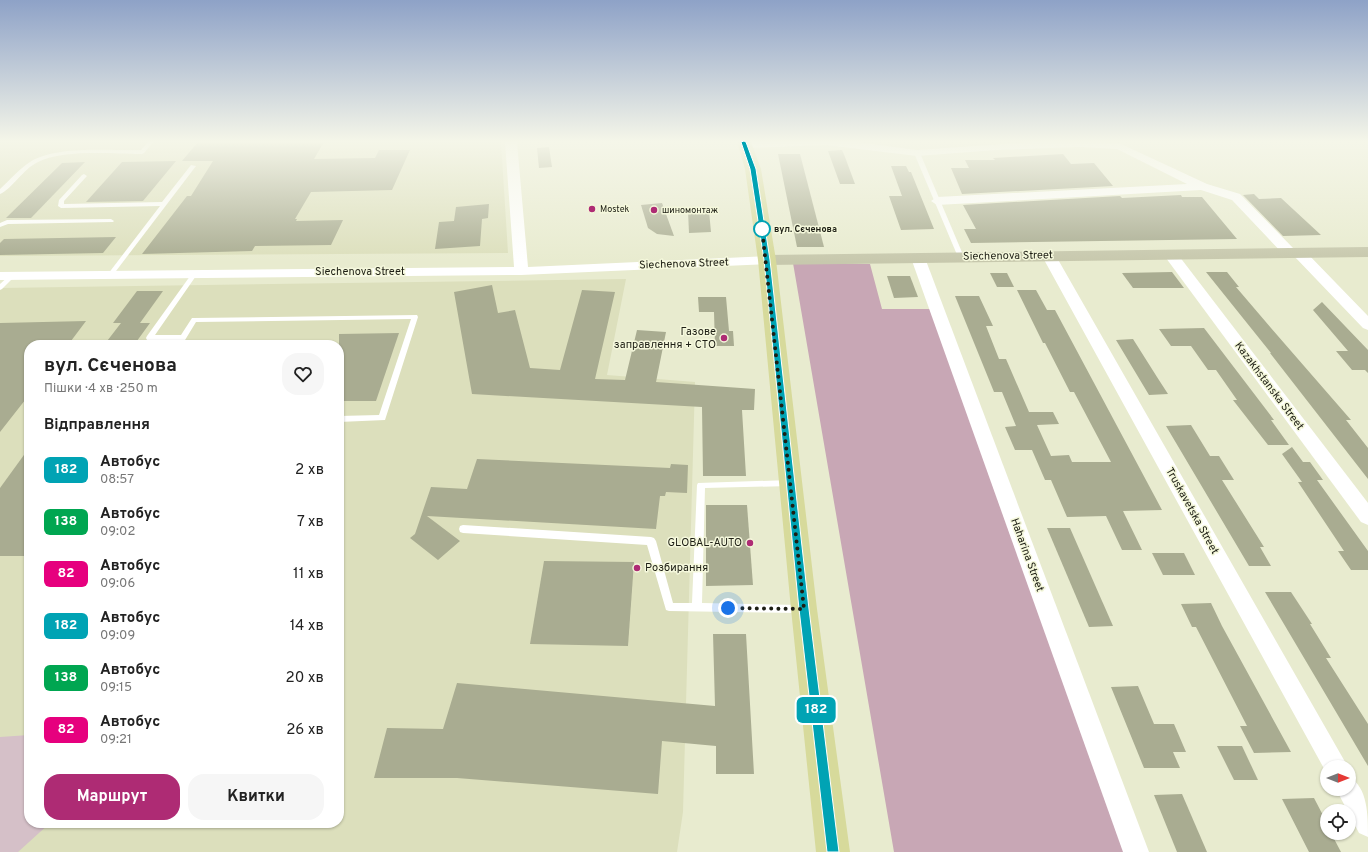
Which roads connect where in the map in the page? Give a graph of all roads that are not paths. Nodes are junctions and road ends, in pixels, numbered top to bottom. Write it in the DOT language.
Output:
graph roads {
  1 [pos="11,182"];
  2 [pos="79,182"];
  3 [pos="181,182"];
  4 [pos="514,182"];
  5 [pos="755,182"];
  6 [pos="929,182"];
  7 [pos="1192,182"];
  8 [pos="1203,187"];
  9 [pos="0,192"];
  10 [pos="937,201"];
  11 [pos="164,204"];
  12 [pos="111,221"];
  13 [pos="0,225"];
  14 [pos="1368,252"];
  15 [pos="1295,253"];
  16 [pos="1171,255"];
  17 [pos="1049,256"];
  18 [pos="961,257"];
  19 [pos="918,258"];
  20 [pos="767,260"];
  21 [pos="521,270"];
  22 [pos="195,273"];
  23 [pos="111,274"];
  24 [pos="6,276"];
  25 [pos="0,288"];
  26 [pos="1368,325"];
  27 [pos="183,337"];
  28 [pos="181,340"];
  29 [pos="344,419"];
  30 [pos="791,483"];
  31 [pos="1368,517"];
  32 [pos="463,529"];
  33 [pos="697,608"];
  34 [pos="804,609"];
  35 [pos="1332,760"];
  36 [pos="1352,796"];
  37 [pos="1368,824"];
  38 [pos="833,852"];
  39 [pos="1136,852"];
  1 -- 9 [label="lane"];
  2 -- 11 [label="lane"];
  3 -- 11 [label="lane"];
  4 -- 21 [label="street"];
  5 -- 20 [label="main road"];
  6 -- 10 [label="lane"];
  7 -- 8 [label="street"];
  8 -- 10 [label="street"];
  8 -- 15 [label="street"];
  10 -- 18 [label="lane"];
  11 -- 23 [label="lane"];
  12 -- 13 [label="lane"];
  14 -- 15 [label="street, Siechenova Street"];
  15 -- 16 [label="street, Siechenova Street"];
  15 -- 26 [label="street"];
  16 -- 17 [label="street, Siechenova Street"];
  16 -- 31 [label="street, Kazakhstanska Street"];
  17 -- 18 [label="street, Siechenova Street"];
  17 -- 35 [label="street, Truskavetska Street"];
  18 -- 19 [label="street, Siechenova Street"];
  19 -- 20 [label="street, Siechenova Street"];
  19 -- 39 [label="street, Haharina Street"];
  20 -- 21 [label="street, Siechenova Street"];
  20 -- 30 [label="main road"];
  21 -- 22 [label="street, Siechenova Street"];
  22 -- 23 [label="street, Siechenova Street"];
  22 -- 27 [label="lane"];
  23 -- 24 [label="street, Siechenova Street"];
  24 -- 25 [label="lane"];
  27 -- 28 [label="lane"];
  27 -- 29 [label="lane"];
  30 -- 33 [label="lane"];
  30 -- 34 [label="main road"];
  32 -- 33 [label="lane"];
  33 -- 34 [label="lane"];
  34 -- 38 [label="main road"];
  36 -- 37 [label="street"];
}
